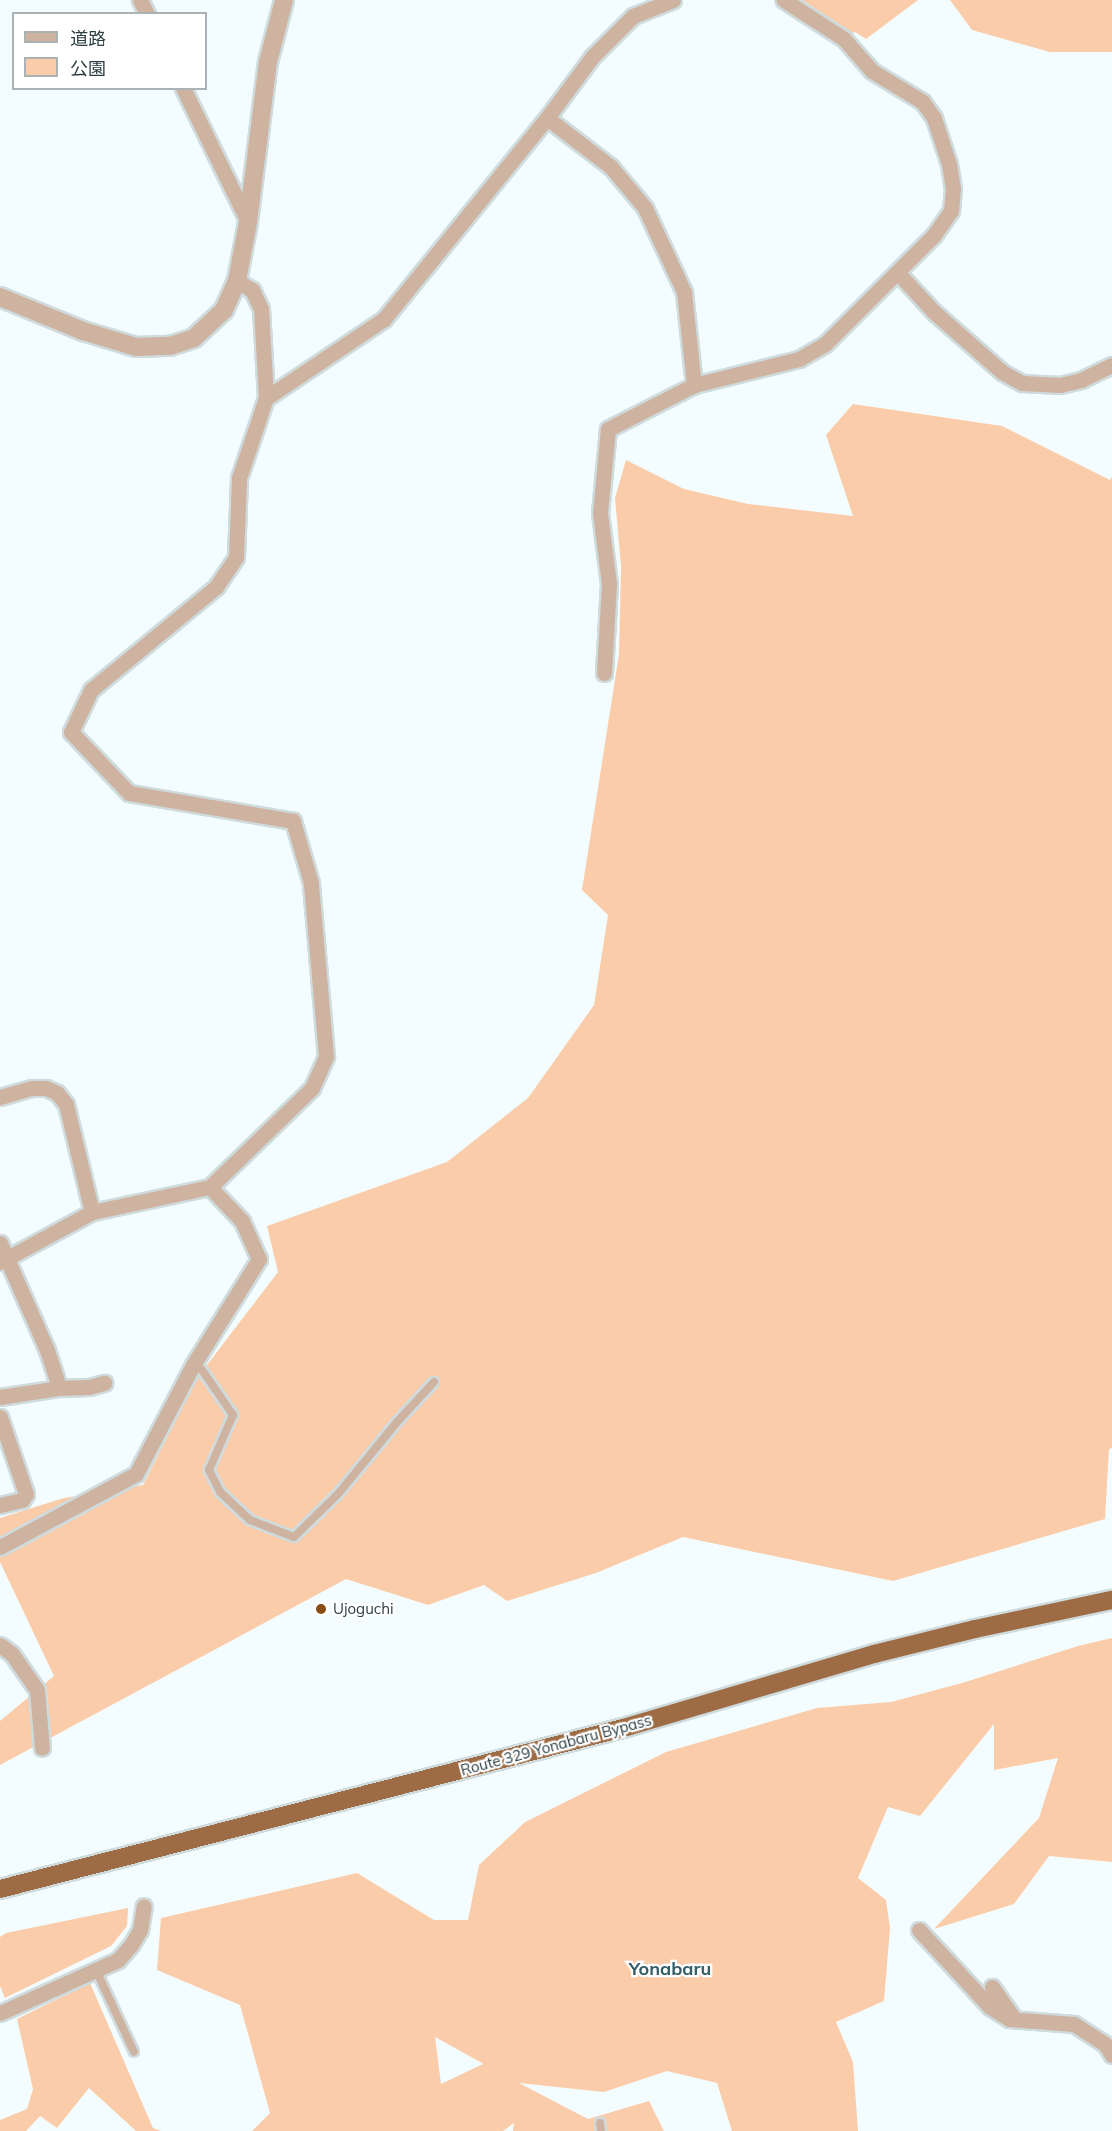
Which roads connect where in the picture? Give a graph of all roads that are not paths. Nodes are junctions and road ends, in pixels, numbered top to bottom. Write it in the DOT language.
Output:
graph roads {
  1 [pos="284,0"];
  2 [pos="673,0"];
  3 [pos="784,0"];
  4 [pos="184,90"];
  5 [pos="547,118"];
  6 [pos="248,222"];
  7 [pos="898,273"];
  8 [pos="237,280"];
  9 [pos="0,297"];
  10 [pos="1112,365"];
  11 [pos="694,385"];
  12 [pos="266,398"];
  13 [pos="604,673"];
  14 [pos="0,1097"];
  15 [pos="210,1187"];
  16 [pos="92,1212"];
  17 [pos="0,1244"];
  18 [pos="3,1261"];
  19 [pos="193,1365"];
  20 [pos="434,1382"];
  21 [pos="104,1383"];
  22 [pos="59,1388"];
  23 [pos="0,1397"];
  24 [pos="0,1417"];
  25 [pos="0,1505"];
  26 [pos="0,1547"];
  27 [pos="1112,1600"];
  28 [pos="0,1645"];
  29 [pos="42,1748"];
  30 [pos="0,1889"];
  31 [pos="144,1906"];
  32 [pos="919,1930"];
  33 [pos="96,1970"];
  34 [pos="992,1987"];
  35 [pos="1,2011"];
  36 [pos="1015,2020"];
  37 [pos="135,2052"];
  38 [pos="1112,2055"];
  1 -- 6 [label="street"];
  2 -- 5 [label="street"];
  3 -- 7 [label="street"];
  4 -- 6 [label="street"];
  5 -- 11 [label="street"];
  5 -- 12 [label="street"];
  6 -- 8 [label="street"];
  7 -- 10 [label="street"];
  7 -- 11 [label="street"];
  8 -- 9 [label="street"];
  8 -- 12 [label="street"];
  11 -- 13 [label="street"];
  12 -- 15 [label="street"];
  14 -- 16 [label="street"];
  15 -- 16 [label="street"];
  15 -- 19 [label="street"];
  16 -- 18 [label="street"];
  17 -- 18 [label="street"];
  18 -- 22 [label="street"];
  19 -- 20 [label="lane"];
  19 -- 26 [label="street"];
  21 -- 22 [label="street"];
  22 -- 23 [label="street"];
  24 -- 25 [label="street"];
  27 -- 30 [label="highway, Route 329 Yonabaru Bypass"];
  28 -- 29 [label="street"];
  31 -- 33 [label="street"];
  32 -- 36 [label="street"];
  33 -- 35 [label="street"];
  33 -- 37 [label="lane"];
  34 -- 36 [label="street"];
  36 -- 38 [label="street"];
}
